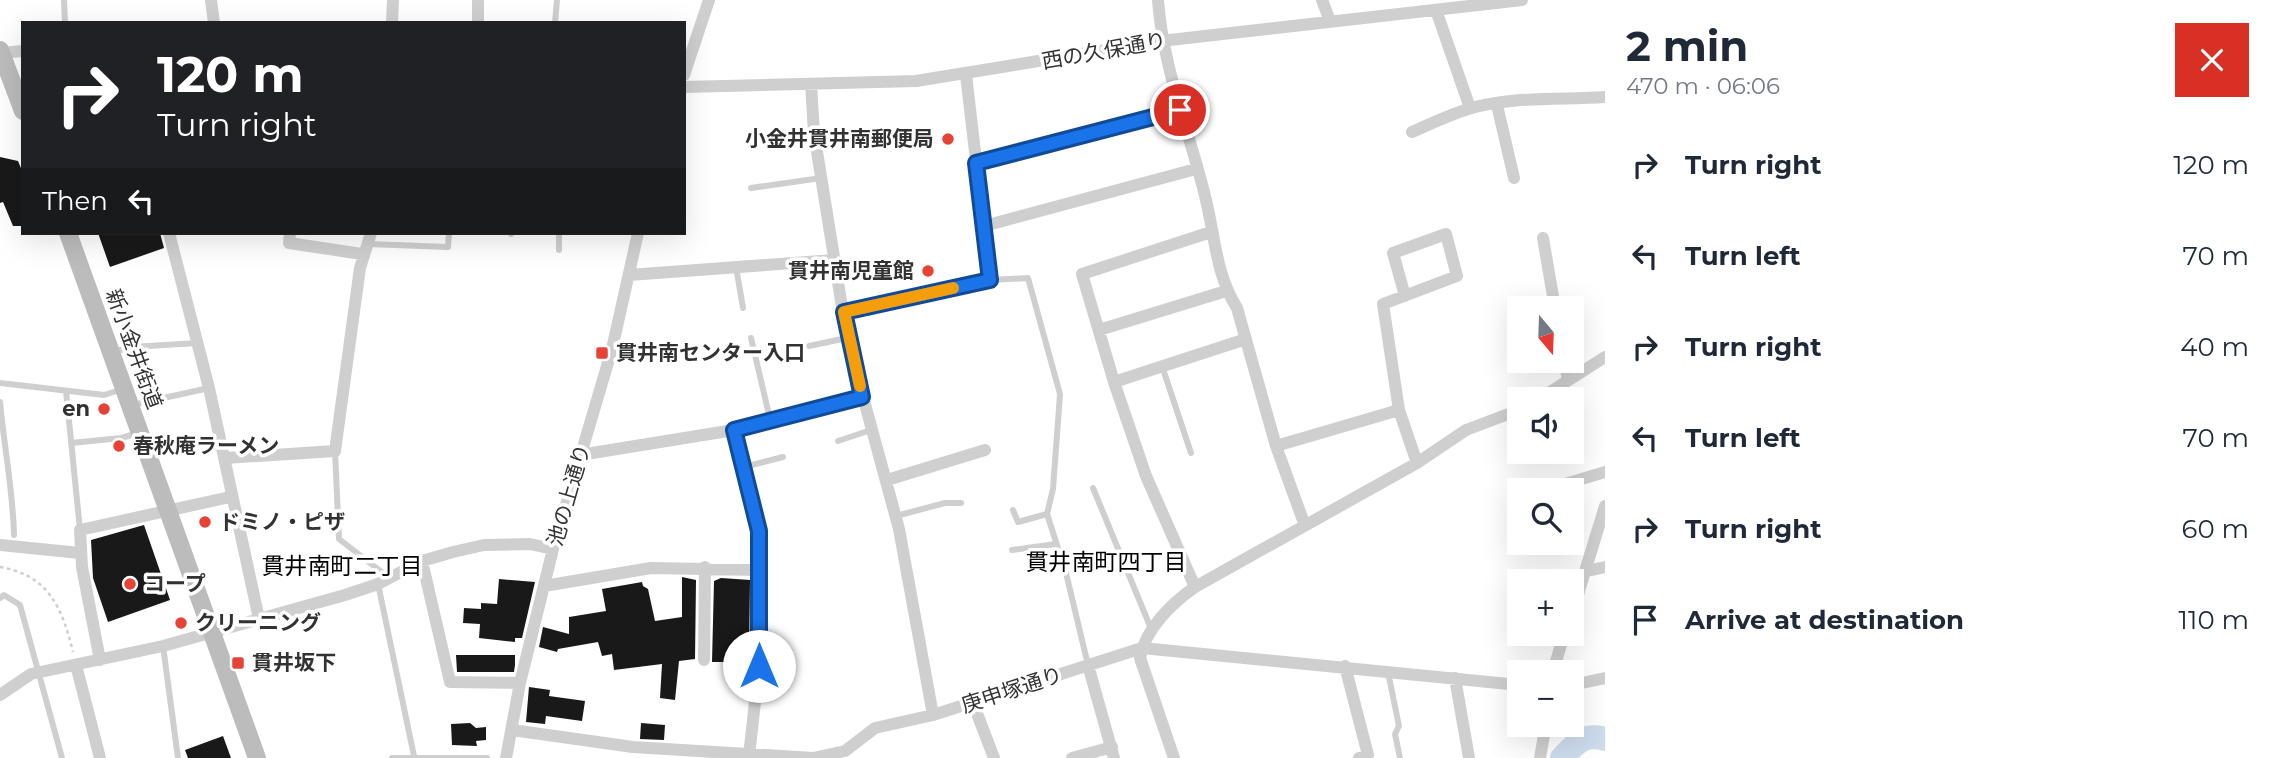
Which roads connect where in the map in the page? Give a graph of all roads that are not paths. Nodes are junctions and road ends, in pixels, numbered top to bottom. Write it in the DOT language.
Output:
graph roads {
  1 [pos="64,0"];
  2 [pos="211,0"];
  3 [pos="393,0"];
  4 [pos="478,0"];
  5 [pos="557,0"];
  6 [pos="709,0"];
  7 [pos="1158,0"];
  8 [pos="1322,0"];
  9 [pos="1391,0"];
  10 [pos="1514,0"];
  11 [pos="1522,0"];
  12 [pos="1436,10"];
  13 [pos="1396,14"];
  14 [pos="65,21"];
  15 [pos="214,21"];
  16 [pos="392,21"];
  17 [pos="478,21"];
  18 [pos="555,21"];
  19 [pos="1330,21"];
  20 [pos="1161,41"];
  21 [pos="21,51"];
  22 [pos="0,52"];
  23 [pos="686,69"];
  24 [pos="966,75"];
  25 [pos="811,84"];
  26 [pos="686,87"];
  27 [pos="1605,97"];
  28 [pos="1497,105"];
  29 [pos="21,106"];
  30 [pos="1469,108"];
  31 [pos="1180,110"];
  32 [pos="1412,132"];
  33 [pos="976,163"];
  34 [pos="1196,169"];
  35 [pos="821,178"];
  36 [pos="1514,178"];
  37 [pos="751,188"];
  38 [pos="984,226"];
  39 [pos="1211,232"];
  40 [pos="69,235"];
  41 [pos="170,235"];
  42 [pos="290,235"];
  43 [pos="449,235"];
  44 [pos="559,235"];
  45 [pos="638,235"];
  46 [pos="366,244"];
  47 [pos="1541,248"];
  48 [pos="559,250"];
  49 [pos="834,260"];
  50 [pos="736,267"];
  51 [pos="629,275"];
  52 [pos="990,280"];
  53 [pos="1226,292"];
  54 [pos="1405,296"];
  55 [pos="1552,296"];
  56 [pos="743,308"];
  57 [pos="844,312"];
  58 [pos="1099,330"];
  59 [pos="751,338"];
  60 [pos="847,338"];
  61 [pos="1246,339"];
  62 [pos="198,343"];
  63 [pos="809,346"];
  64 [pos="111,352"];
  65 [pos="1605,357"];
  66 [pos="1162,366"];
  67 [pos="1567,373"];
  68 [pos="1568,380"];
  69 [pos="0,383"];
  70 [pos="1114,383"];
  71 [pos="1557,387"];
  72 [pos="209,388"];
  73 [pos="66,391"];
  74 [pos="127,397"];
  75 [pos="862,397"];
  76 [pos="0,402"];
  77 [pos="1399,410"];
  78 [pos="1507,415"];
  79 [pos="770,419"];
  80 [pos="873,429"];
  81 [pos="734,430"];
  82 [pos="140,432"];
  83 [pos="838,441"];
  84 [pos="71,443"];
  85 [pos="1276,446"];
  86 [pos="985,450"];
  87 [pos="335,451"];
  88 [pos="1191,453"];
  89 [pos="580,455"];
  90 [pos="783,457"];
  91 [pos="225,458"];
  92 [pos="1417,463"];
  93 [pos="744,467"];
  94 [pos="1605,472"];
  95 [pos="1584,478"];
  96 [pos="887,480"];
  97 [pos="1093,488"];
  98 [pos="230,497"];
  99 [pos="961,503"];
  100 [pos="1605,506"];
  101 [pos="168,509"];
  102 [pos="1013,510"];
  103 [pos="1047,514"];
  104 [pos="896,516"];
  105 [pos="1304,523"];
  106 [pos="80,530"];
  107 [pos="13,535"];
  108 [pos="1056,544"];
  109 [pos="0,545"];
  110 [pos="553,549"];
  111 [pos="1012,550"];
  112 [pos="80,553"];
  113 [pos="422,561"];
  114 [pos="705,567"];
  115 [pos="1605,567"];
  116 [pos="759,570"];
  117 [pos="1587,571"];
  118 [pos="383,580"];
  119 [pos="1584,580"];
  120 [pos="544,586"];
  121 [pos="1195,587"];
  122 [pos="0,598"];
  123 [pos="259,619"];
  124 [pos="212,631"];
  125 [pos="1152,633"];
  126 [pos="163,646"];
  127 [pos="1142,648"];
  128 [pos="100,660"];
  129 [pos="704,660"];
  130 [pos="76,665"];
  131 [pos="1088,665"];
  132 [pos="1345,666"];
  133 [pos="1387,670"];
  134 [pos="38,671"];
  135 [pos="1455,678"];
  136 [pos="1605,678"];
  137 [pos="1584,682"];
  138 [pos="520,683"];
  139 [pos="1507,684"];
  140 [pos="0,695"];
  141 [pos="973,703"];
  142 [pos="933,715"];
  143 [pos="512,730"];
  144 [pos="1544,737"];
  145 [pos="1113,752"];
  146 [pos="414,756"];
  147 [pos="747,756"];
  148 [pos="62,758"];
  149 [pos="100,758"];
  150 [pos="178,758"];
  151 [pos="257,758"];
  152 [pos="392,758"];
  153 [pos="486,758"];
  154 [pos="506,758"];
  155 [pos="994,758"];
  156 [pos="1072,758"];
  157 [pos="1174,758"];
  158 [pos="1359,758"];
  159 [pos="1400,758"];
  160 [pos="1469,758"];
  161 [pos="1541,758"];
  1 -- 14 [label="lane"];
  2 -- 15 [label="street"];
  3 -- 16 [label="street"];
  4 -- 17 [label="street"];
  5 -- 18 [label="lane"];
  6 -- 23 [label="street"];
  7 -- 20 [label="street"];
  8 -- 19 [label="street"];
  9 -- 13 [label="street"];
  10 -- 11 [label="street, 西の久保通り"];
  10 -- 12 [label="street, 西の久保通り"];
  12 -- 13 [label="street, 西の久保通り"];
  12 -- 30 [label="street"];
  13 -- 19 [label="street, 西の久保通り"];
  19 -- 20 [label="street, 西の久保通り"];
  20 -- 24 [label="street, 西の久保通り"];
  20 -- 31 [label="street"];
  21 -- 22 [label="street"];
  22 -- 29 [label="main road"];
  24 -- 25 [label="street, 西の久保通り"];
  24 -- 33 [label="street"];
  25 -- 26 [label="street, 西の久保通り"];
  25 -- 35 [label="street"];
  27 -- 28 [label="street"];
  28 -- 30 [label="street"];
  28 -- 36 [label="street"];
  30 -- 32 [label="street"];
  31 -- 33 [label="street"];
  31 -- 34 [label="street"];
  33 -- 38 [label="street"];
  34 -- 38 [label="street"];
  34 -- 39 [label="street"];
  35 -- 37 [label="lane"];
  35 -- 49 [label="street"];
  38 -- 52 [label="street"];
  39 -- 53 [label="street"];
  39 -- 58 [label="street"];
  40 -- 64 [label="main road, 新小金井街道"];
  41 -- 62 [label="street"];
  42 -- 46 [label="street"];
  43 -- 46 [label="lane"];
  44 -- 48 [label="lane"];
  45 -- 51 [label="street, 池の上通り"];
  46 -- 87 [label="street"];
  47 -- 55 [label="street"];
  49 -- 50 [label="street"];
  49 -- 57 [label="street"];
  50 -- 51 [label="street"];
  50 -- 56 [label="lane"];
  51 -- 89 [label="street, 池の上通り"];
  52 -- 57 [label="street"];
  52 -- 103 [label="lane"];
  53 -- 58 [label="street"];
  53 -- 61 [label="street"];
  54 -- 54 [label="street"];
  54 -- 77 [label="street"];
  57 -- 60 [label="street"];
  58 -- 70 [label="street"];
  59 -- 79 [label="lane"];
  60 -- 63 [label="lane"];
  60 -- 75 [label="street"];
  61 -- 66 [label="street"];
  61 -- 85 [label="street"];
  62 -- 64 [label="lane"];
  62 -- 72 [label="street"];
  64 -- 74 [label="main road, 新小金井街道"];
  65 -- 68 [label="street"];
  66 -- 70 [label="street"];
  66 -- 88 [label="lane"];
  67 -- 68 [label="street"];
  68 -- 71 [label="street"];
  69 -- 73 [label="lane"];
  70 -- 121 [label="street"];
  72 -- 74 [label="lane"];
  72 -- 91 [label="street"];
  73 -- 74 [label="lane"];
  73 -- 84 [label="lane"];
  74 -- 82 [label="main road, 新小金井街道"];
  75 -- 79 [label="street"];
  75 -- 80 [label="street"];
  76 -- 107 [label="lane"];
  77 -- 85 [label="street"];
  77 -- 92 [label="street"];
  78 -- 92 [label="street"];
  79 -- 81 [label="street"];
  80 -- 83 [label="lane"];
  80 -- 96 [label="street"];
  81 -- 89 [label="street"];
  81 -- 93 [label="street"];
  82 -- 84 [label="lane"];
  82 -- 101 [label="main road, 新小金井街道"];
  84 -- 106 [label="lane"];
  85 -- 105 [label="street"];
  86 -- 96 [label="street"];
  87 -- 91 [label="street"];
  87 -- 118 [label="lane"];
  89 -- 110 [label="street, 池の上通り"];
  90 -- 93 [label="lane"];
  91 -- 98 [label="street"];
  92 -- 105 [label="street"];
  93 -- 116 [label="street"];
  94 -- 95 [label="street"];
  96 -- 104 [label="street"];
  97 -- 125 [label="lane"];
  98 -- 101 [label="street"];
  98 -- 123 [label="street"];
  99 -- 104 [label="lane"];
  100 -- 117 [label="street"];
  101 -- 106 [label="street"];
  101 -- 124 [label="main road, 新小金井街道"];
  102 -- 103 [label="lane"];
  103 -- 108 [label="lane"];
  104 -- 142 [label="street"];
  105 -- 121 [label="street"];
  106 -- 112 [label="street"];
  108 -- 111 [label="lane"];
  108 -- 131 [label="lane"];
  109 -- 112 [label="street"];
  110 -- 113 [label="street"];
  110 -- 120 [label="street, 池の上通り"];
  112 -- 128 [label="street"];
  113 -- 118 [label="street"];
  113 -- 138 [label="street"];
  114 -- 116 [label="street"];
  114 -- 120 [label="street"];
  114 -- 129 [label="street"];
  115 -- 117 [label="street"];
  116 -- 147 [label="street"];
  117 -- 119 [label="street"];
  118 -- 123 [label="street"];
  118 -- 146 [label="lane"];
  120 -- 138 [label="street, 池の上通り"];
  121 -- 125 [label="street"];
  122 -- 134 [label="lane"];
  123 -- 124 [label="street"];
  124 -- 126 [label="street"];
  124 -- 151 [label="main road, 新小金井街道"];
  125 -- 127 [label="street"];
  126 -- 128 [label="street"];
  126 -- 150 [label="lane"];
  127 -- 131 [label="street, 庚申塚通り"];
  127 -- 132 [label="street, 庚申塚通り"];
  127 -- 157 [label="street"];
  128 -- 130 [label="street"];
  130 -- 134 [label="street"];
  130 -- 149 [label="street"];
  131 -- 141 [label="street, 庚申塚通り"];
  131 -- 145 [label="street"];
  132 -- 133 [label="street, 庚申塚通り"];
  132 -- 158 [label="street"];
  133 -- 135 [label="street, 庚申塚通り"];
  133 -- 159 [label="lane"];
  134 -- 140 [label="street"];
  134 -- 148 [label="lane"];
  135 -- 139 [label="street, 庚申塚通り"];
  135 -- 160 [label="street"];
  136 -- 137 [label="street"];
  138 -- 143 [label="street, 池の上通り"];
  141 -- 142 [label="street, 庚申塚通り"];
  141 -- 155 [label="street"];
  142 -- 147 [label="street, 庚申塚通り"];
  143 -- 147 [label="street, 庚申塚通り"];
  143 -- 154 [label="street, 池の上通り"];
  144 -- 161 [label="street"];
  145 -- 156 [label="street"];
  146 -- 152 [label="lane"];
  146 -- 153 [label="lane"];
}
